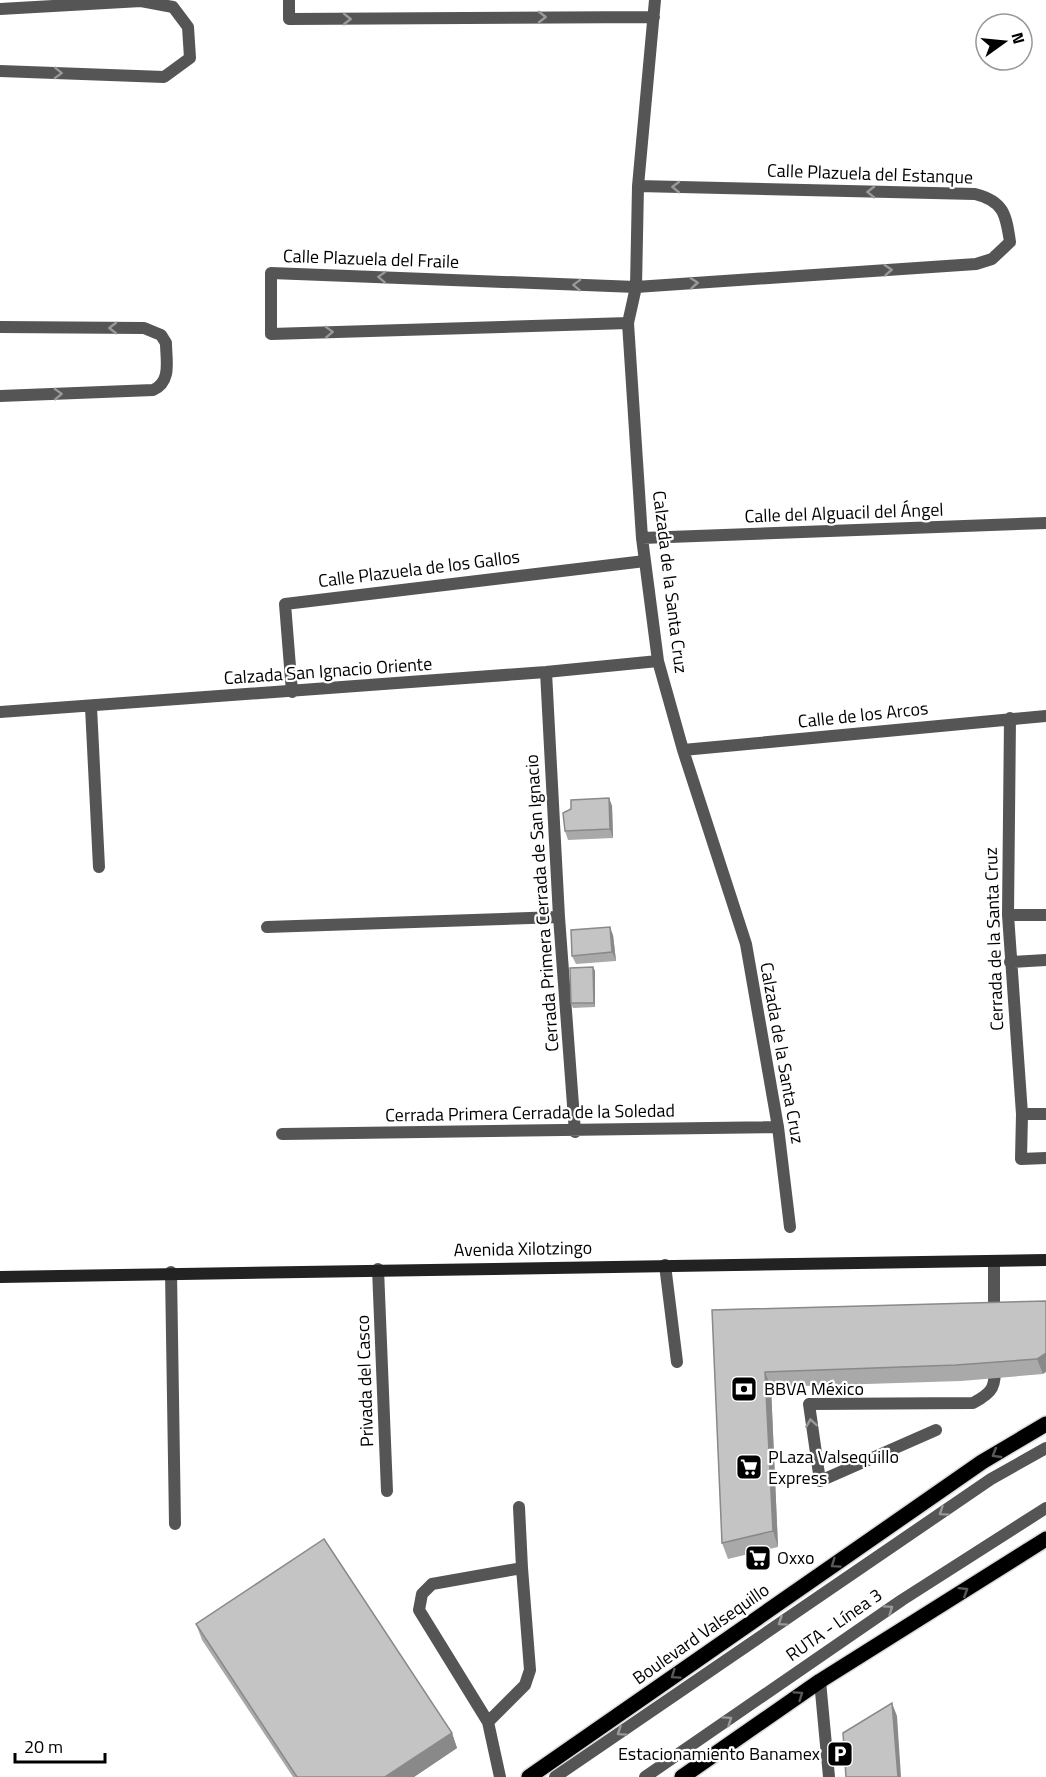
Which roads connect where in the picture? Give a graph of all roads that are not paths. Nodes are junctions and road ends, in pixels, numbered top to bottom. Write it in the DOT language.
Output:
graph roads {
  1 [pos="289,0"];
  2 [pos="655,0"];
  3 [pos="0,9"];
  4 [pos="654,17"];
  5 [pos="0,71"];
  6 [pos="638,186"];
  7 [pos="636,287"];
  8 [pos="628,323"];
  9 [pos="0,327"];
  10 [pos="0,396"];
  11 [pos="1046,523"];
  12 [pos="642,538"];
  13 [pos="645,561"];
  14 [pos="658,661"];
  15 [pos="546,672"];
  16 [pos="292,692"];
  17 [pos="91,706"];
  18 [pos="0,712"];
  19 [pos="1046,716"];
  20 [pos="1010,718"];
  21 [pos="683,750"];
  22 [pos="99,867"];
  23 [pos="1008,915"];
  24 [pos="1046,915"];
  25 [pos="559,917"];
  26 [pos="267,927"];
  27 [pos="1046,960"];
  28 [pos="1010,962"];
  29 [pos="1022,1114"];
  30 [pos="1046,1114"];
  31 [pos="778,1127"];
  32 [pos="576,1132"];
  33 [pos="282,1134"];
  34 [pos="1046,1158"];
  35 [pos="790,1227"];
  36 [pos="1046,1260"];
  37 [pos="994,1261"];
  38 [pos="665,1265"];
  39 [pos="378,1269"];
  40 [pos="171,1272"];
  41 [pos="0,1276"];
  42 [pos="677,1362"];
  43 [pos="1046,1424"];
  44 [pos="936,1430"];
  45 [pos="1046,1448"];
  46 [pos="387,1491"];
  47 [pos="519,1508"];
  48 [pos="1046,1508"];
  49 [pos="175,1524"];
  50 [pos="1046,1539"];
  51 [pos="522,1568"];
  52 [pos="820,1681"];
  53 [pos="488,1722"];
  54 [pos="501,1777"];
  55 [pos="529,1777"];
  56 [pos="555,1777"];
  57 [pos="645,1777"];
  58 [pos="682,1777"];
  59 [pos="829,1777"];
  1 -- 4 [label="street, one-way"];
  2 -- 4 [label="street, Calzada de la Santa Cruz"];
  5 -- 3 [label="street, one-way"];
  4 -- 6 [label="street, Calzada de la Santa Cruz"];
  6 -- 7 [label="street, Calzada de la Santa Cruz"];
  7 -- 6 [label="street, Calle Plazuela del Estanque, one-way"];
  7 -- 8 [label="street, Calzada de la Santa Cruz"];
  7 -- 8 [label="street, Calle Plazuela del Fraile, one-way"];
  8 -- 12 [label="street, Calzada de la Santa Cruz"];
  10 -- 9 [label="street, one-way"];
  11 -- 12 [label="street, Calle del Alguacil del Ángel"];
  12 -- 13 [label="street, Calzada de la Santa Cruz"];
  13 -- 14 [label="street, Calzada de la Santa Cruz"];
  13 -- 16 [label="street, Calle Plazuela de los Gallos"];
  14 -- 15 [label="street, Calzada San Ignacio Oriente"];
  14 -- 21 [label="street, Calzada de la Santa Cruz"];
  15 -- 16 [label="street, Calzada San Ignacio Oriente"];
  15 -- 25 [label="street, Cerrada Primera Cerrada de San Ignacio"];
  16 -- 17 [label="street, Calzada San Ignacio Oriente"];
  17 -- 18 [label="street, Calzada San Ignacio Oriente"];
  17 -- 22 [label="street"];
  19 -- 20 [label="street, Calle de los Arcos"];
  20 -- 21 [label="street, Calle de los Arcos"];
  20 -- 23 [label="street, Cerrada de la Santa Cruz"];
  21 -- 31 [label="street, Calzada de la Santa Cruz"];
  23 -- 24 [label="street"];
  23 -- 28 [label="street, Cerrada de la Santa Cruz"];
  25 -- 26 [label="street"];
  25 -- 32 [label="street, Cerrada Primera Cerrada de San Ignacio"];
  27 -- 28 [label="street"];
  28 -- 29 [label="street, Cerrada de la Santa Cruz"];
  29 -- 30 [label="street"];
  29 -- 34 [label="street, Cerrada de la Santa Cruz"];
  31 -- 32 [label="street, Cerrada Primera Cerrada de la Soledad"];
  31 -- 35 [label="street, Calzada de la Santa Cruz"];
  32 -- 33 [label="street, Cerrada Primera Cerrada de la Soledad"];
  36 -- 37 [label="street, Avenida Xilotzingo"];
  37 -- 38 [label="street, Avenida Xilotzingo"];
  44 -- 37 [label="street, one-way"];
  38 -- 39 [label="street, Avenida Xilotzingo"];
  38 -- 42 [label="street"];
  39 -- 40 [label="street, Avenida Xilotzingo"];
  39 -- 46 [label="street, Privada del Casco"];
  40 -- 41 [label="street, Avenida Xilotzingo"];
  40 -- 49 [label="street"];
  43 -- 55 [label="main road, Boulevard Valsequillo, one-way"];
  45 -- 56 [label="street, one-way"];
  47 -- 51 [label="street"];
  57 -- 48 [label="street, RUTA - Línea 3, one-way"];
  52 -- 50 [label="main road, one-way"];
  51 -- 53 [label="street"];
  51 -- 53 [label="street"];
  58 -- 52 [label="main road, one-way"];
  52 -- 59 [label="street"];
  53 -- 54 [label="street"];
}
